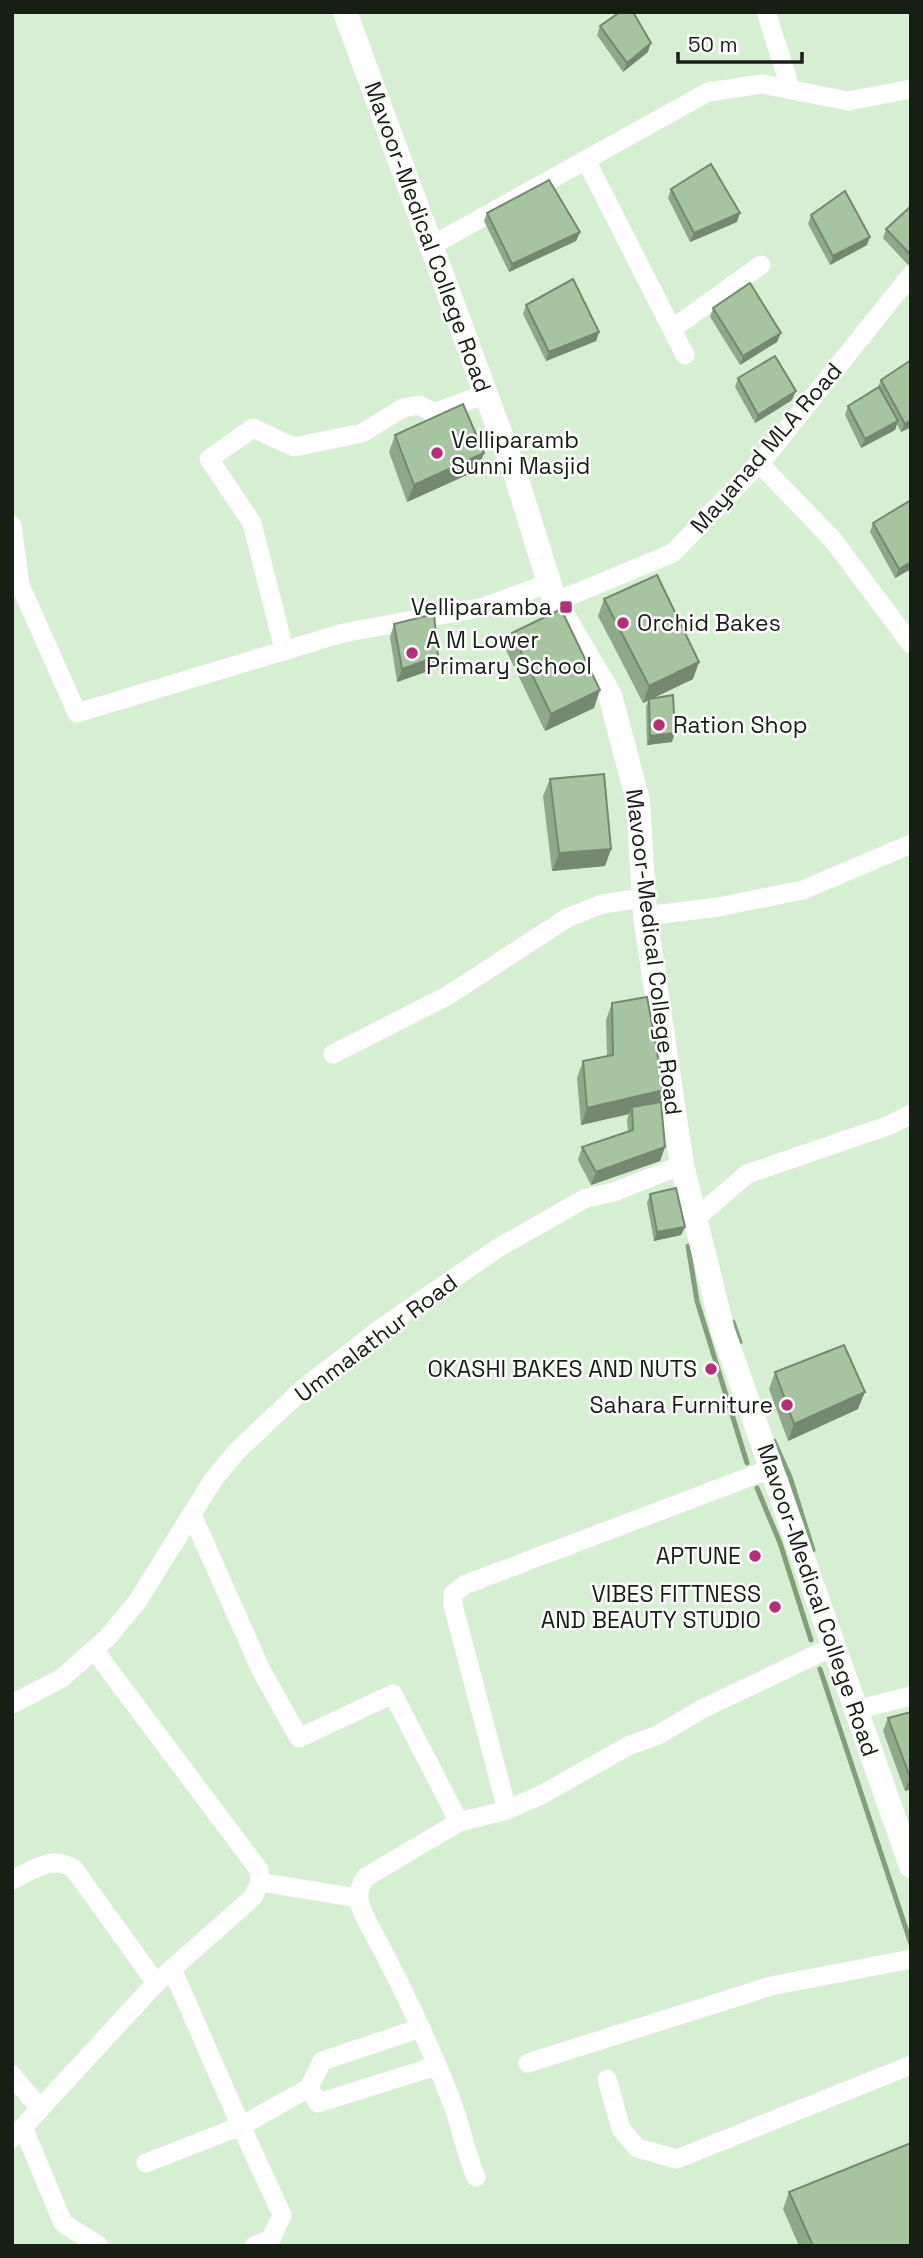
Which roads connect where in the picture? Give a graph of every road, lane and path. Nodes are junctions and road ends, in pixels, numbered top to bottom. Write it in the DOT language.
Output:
graph roads {
  1 [pos="345,12"];
  2 [pos="766,12"];
  3 [pos="911,89"];
  4 [pos="791,90"];
  5 [pos="586,160"];
  6 [pos="431,246"];
  7 [pos="761,265"];
  8 [pos="911,275"];
  9 [pos="672,329"];
  10 [pos="685,355"];
  11 [pos="486,394"];
  12 [pos="759,463"];
  13 [pos="12,524"];
  14 [pos="552,592"];
  15 [pos="911,644"];
  16 [pos="284,649"];
  17 [pos="911,844"];
  18 [pos="644,907"];
  19 [pos="333,1054"];
  20 [pos="911,1114"];
  21 [pos="682,1165"];
  22 [pos="695,1219"];
  23 [pos="773,1468"];
  24 [pos="193,1517"];
  25 [pos="832,1647"];
  26 [pos="94,1650"];
  27 [pos="911,1696"];
  28 [pos="12,1704"];
  29 [pos="855,1710"];
  30 [pos="507,1810"];
  31 [pos="459,1822"];
  32 [pos="911,1866"];
  33 [pos="12,1880"];
  34 [pos="260,1882"];
  35 [pos="358,1898"];
  36 [pos="911,1959"];
  37 [pos="172,1969"];
  38 [pos="156,1983"];
  39 [pos="421,2028"];
  40 [pos="528,2063"];
  41 [pos="911,2065"];
  42 [pos="436,2066"];
  43 [pos="12,2076"];
  44 [pos="607,2079"];
  45 [pos="309,2088"];
  46 [pos="40,2109"];
  47 [pos="241,2126"];
  48 [pos="17,2133"];
  49 [pos="146,2163"];
  50 [pos="476,2177"];
  51 [pos="99,2246"];
  52 [pos="254,2246"];
  1 -- 6 [label="main road, Mavoor-Medical College Road"];
  2 -- 4 [label="street"];
  3 -- 4 [label="street"];
  4 -- 5 [label="street"];
  5 -- 6 [label="street"];
  5 -- 9 [label="street"];
  6 -- 11 [label="main road, Mavoor-Medical College Road"];
  7 -- 9 [label="street"];
  8 -- 12 [label="street, Mayanad MLA Road"];
  9 -- 10 [label="street"];
  11 -- 14 [label="main road, Mavoor-Medical College Road"];
  11 -- 16 [label="street"];
  12 -- 14 [label="street, Mayanad MLA Road"];
  12 -- 15 [label="street"];
  13 -- 16 [label="street, Mayanad MLA Road"];
  14 -- 16 [label="street, Mayanad MLA Road"];
  14 -- 18 [label="main road, Mavoor-Medical College Road"];
  17 -- 18 [label="street"];
  18 -- 19 [label="street"];
  18 -- 21 [label="main road, Mavoor-Medical College Road"];
  20 -- 22 [label="street"];
  21 -- 22 [label="main road, Mavoor-Medical College Road"];
  21 -- 24 [label="street, Ummalathur Road"];
  22 -- 23 [label="main road, Mavoor-Medical College Road"];
  23 -- 25 [label="main road, Mavoor-Medical College Road"];
  23 -- 30 [label="street"];
  24 -- 26 [label="street, Ummalathur Road"];
  24 -- 31 [label="street"];
  25 -- 29 [label="main road, Mavoor-Medical College Road"];
  25 -- 30 [label="street"];
  26 -- 28 [label="street, Ummalathur Road"];
  26 -- 34 [label="street"];
  27 -- 29 [label="street"];
  29 -- 32 [label="main road, Mavoor-Medical College Road"];
  30 -- 31 [label="street"];
  31 -- 35 [label="street"];
  33 -- 38 [label="street"];
  34 -- 35 [label="street"];
  34 -- 37 [label="street"];
  35 -- 39 [label="street"];
  36 -- 40 [label="street"];
  37 -- 38 [label="street"];
  37 -- 47 [label="street"];
  38 -- 46 [label="street"];
  39 -- 42 [label="street"];
  39 -- 45 [label="street"];
  41 -- 44 [label="street"];
  42 -- 45 [label="street"];
  42 -- 50 [label="street"];
  43 -- 46 [label="street"];
  45 -- 47 [label="street"];
  46 -- 48 [label="street"];
  47 -- 49 [label="street"];
  47 -- 52 [label="street"];
  48 -- 51 [label="street"];
}
